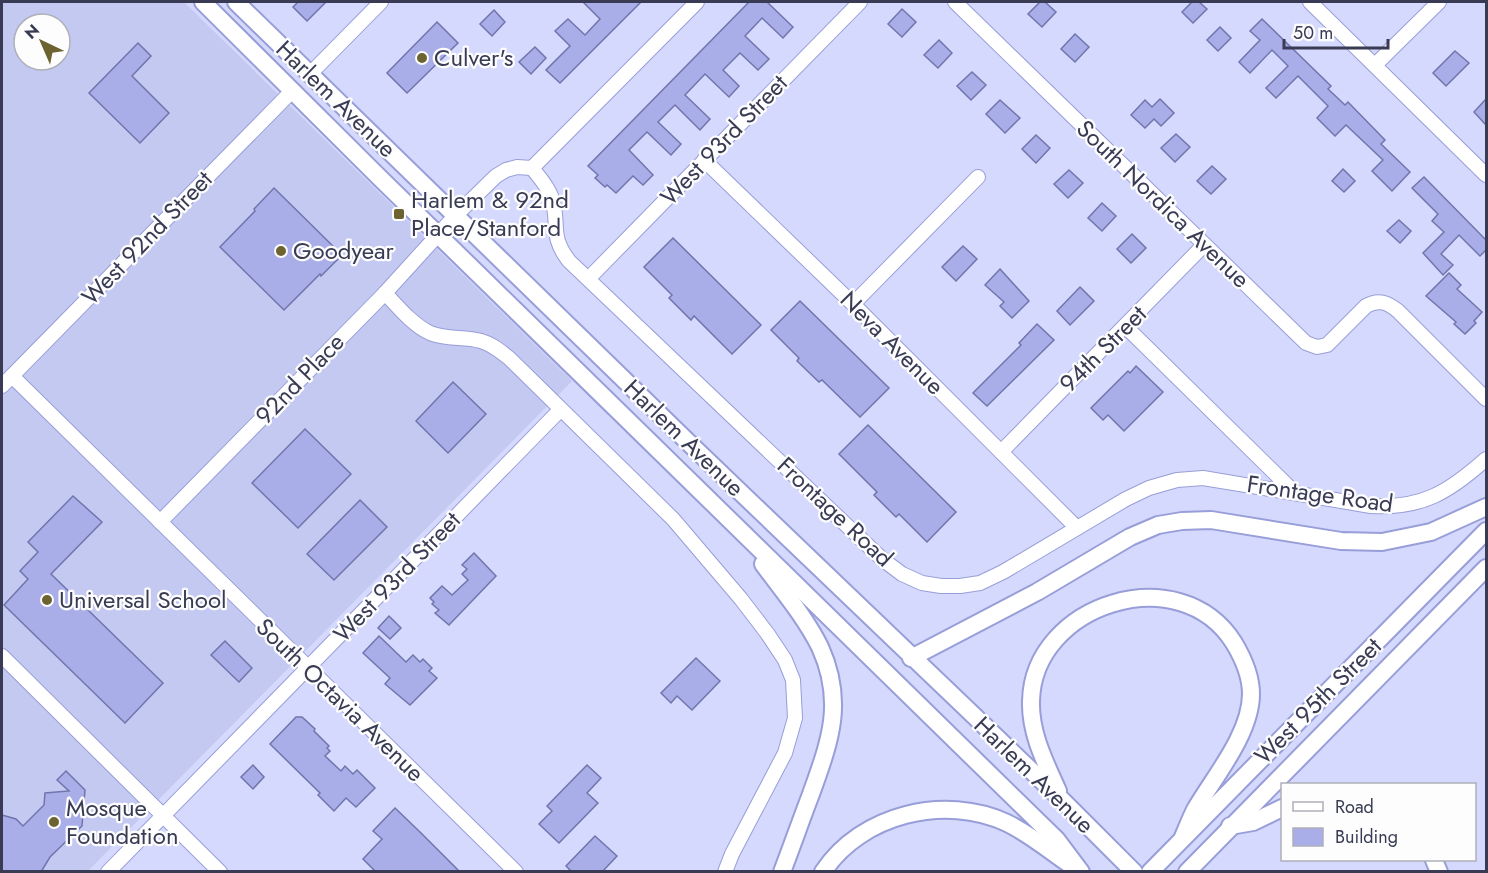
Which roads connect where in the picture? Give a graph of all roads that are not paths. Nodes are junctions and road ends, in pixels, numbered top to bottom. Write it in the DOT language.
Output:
graph roads {
  1 [pos="203,2"];
  2 [pos="236,2"];
  3 [pos="381,2"];
  4 [pos="697,2"];
  5 [pos="860,2"];
  6 [pos="956,2"];
  7 [pos="1310,2"];
  8 [pos="1439,2"];
  9 [pos="1375,66"];
  10 [pos="310,74"];
  11 [pos="292,91"];
  12 [pos="704,160"];
  13 [pos="532,168"];
  14 [pos="1486,175"];
  15 [pos="978,177"];
  16 [pos="456,216"];
  17 [pos="438,235"];
  18 [pos="1204,245"];
  19 [pos="589,278"];
  20 [pos="385,293"];
  21 [pos="853,304"];
  22 [pos="1125,326"];
  23 [pos="12,376"];
  24 [pos="2,386"];
  25 [pos="1486,399"];
  26 [pos="560,410"];
  27 [pos="1001,452"];
  28 [pos="1486,459"];
  29 [pos="1294,492"];
  30 [pos="1486,507"];
  31 [pos="160,522"];
  32 [pos="736,526"];
  33 [pos="1077,528"];
  34 [pos="1486,531"];
  35 [pos="1486,568"];
  36 [pos="2,656"];
  37 [pos="911,658"];
  38 [pos="308,669"];
  39 [pos="1062,800"];
  40 [pos="1281,808"];
  41 [pos="163,816"];
  42 [pos="1230,826"];
  43 [pos="1183,837"];
  44 [pos="108,872"];
  45 [pos="220,872"];
  46 [pos="516,872"];
  47 [pos="725,872"];
  48 [pos="782,872"];
  49 [pos="823,872"];
  50 [pos="1080,872"];
  51 [pos="1134,872"];
  52 [pos="1150,872"];
  53 [pos="1187,872"];
  1 -- 11 [label="main road, Harlem Avenue"];
  2 -- 10 [label="main road, Harlem Avenue"];
  3 -- 10 [label="street"];
  4 -- 13 [label="street"];
  5 -- 12 [label="street, West 93rd Street"];
  6 -- 18 [label="street, South Nordica Avenue"];
  7 -- 9 [label="street"];
  8 -- 9 [label="street"];
  9 -- 14 [label="street"];
  10 -- 16 [label="main road, Harlem Avenue"];
  11 -- 17 [label="main road, Harlem Avenue"];
  11 -- 23 [label="street, West 92nd Street"];
  12 -- 19 [label="street, West 93rd Street"];
  12 -- 21 [label="street, Neva Avenue"];
  13 -- 16 [label="street, 92nd Place"];
  13 -- 19 [label="street, Frontage Road"];
  15 -- 21 [label="street"];
  16 -- 17 [label="street, 92nd Place"];
  16 -- 37 [label="main road, Harlem Avenue"];
  17 -- 20 [label="street, 92nd Place"];
  17 -- 32 [label="main road, Harlem Avenue"];
  18 -- 22 [label="street, 94th Street"];
  18 -- 25 [label="street, South Nordica Avenue"];
  19 -- 33 [label="street, Frontage Road"];
  20 -- 26 [label="street"];
  20 -- 31 [label="street, 92nd Place"];
  21 -- 27 [label="street, Neva Avenue"];
  22 -- 27 [label="street, 94th Street"];
  22 -- 29 [label="street"];
  23 -- 24 [label="street, West 92nd Street"];
  23 -- 31 [label="street, South Octavia Avenue"];
  26 -- 38 [label="street, West 93rd Street"];
  26 -- 47 [label="street"];
  27 -- 33 [label="street, Neva Avenue"];
  28 -- 29 [label="street, Frontage Road"];
  29 -- 33 [label="street, Frontage Road"];
  30 -- 37 [label="main road"];
  31 -- 38 [label="street, South Octavia Avenue"];
  32 -- 48 [label="main road"];
  32 -- 50 [label="main road, Harlem Avenue"];
  34 -- 43 [label="main road, West 95th Street"];
  35 -- 42 [label="main road, West 95th Street"];
  36 -- 41 [label="street"];
  37 -- 39 [label="main road, Harlem Avenue"];
  38 -- 41 [label="street, West 93rd Street"];
  38 -- 46 [label="street, South Octavia Avenue"];
  39 -- 43 [label="main road"];
  39 -- 51 [label="main road, Harlem Avenue"];
  40 -- 42 [label="main road"];
  41 -- 44 [label="street, West 93rd Street"];
  41 -- 45 [label="street"];
  42 -- 53 [label="main road, West 95th Street"];
  43 -- 52 [label="main road, West 95th Street"];
  49 -- 50 [label="main road"];
}
